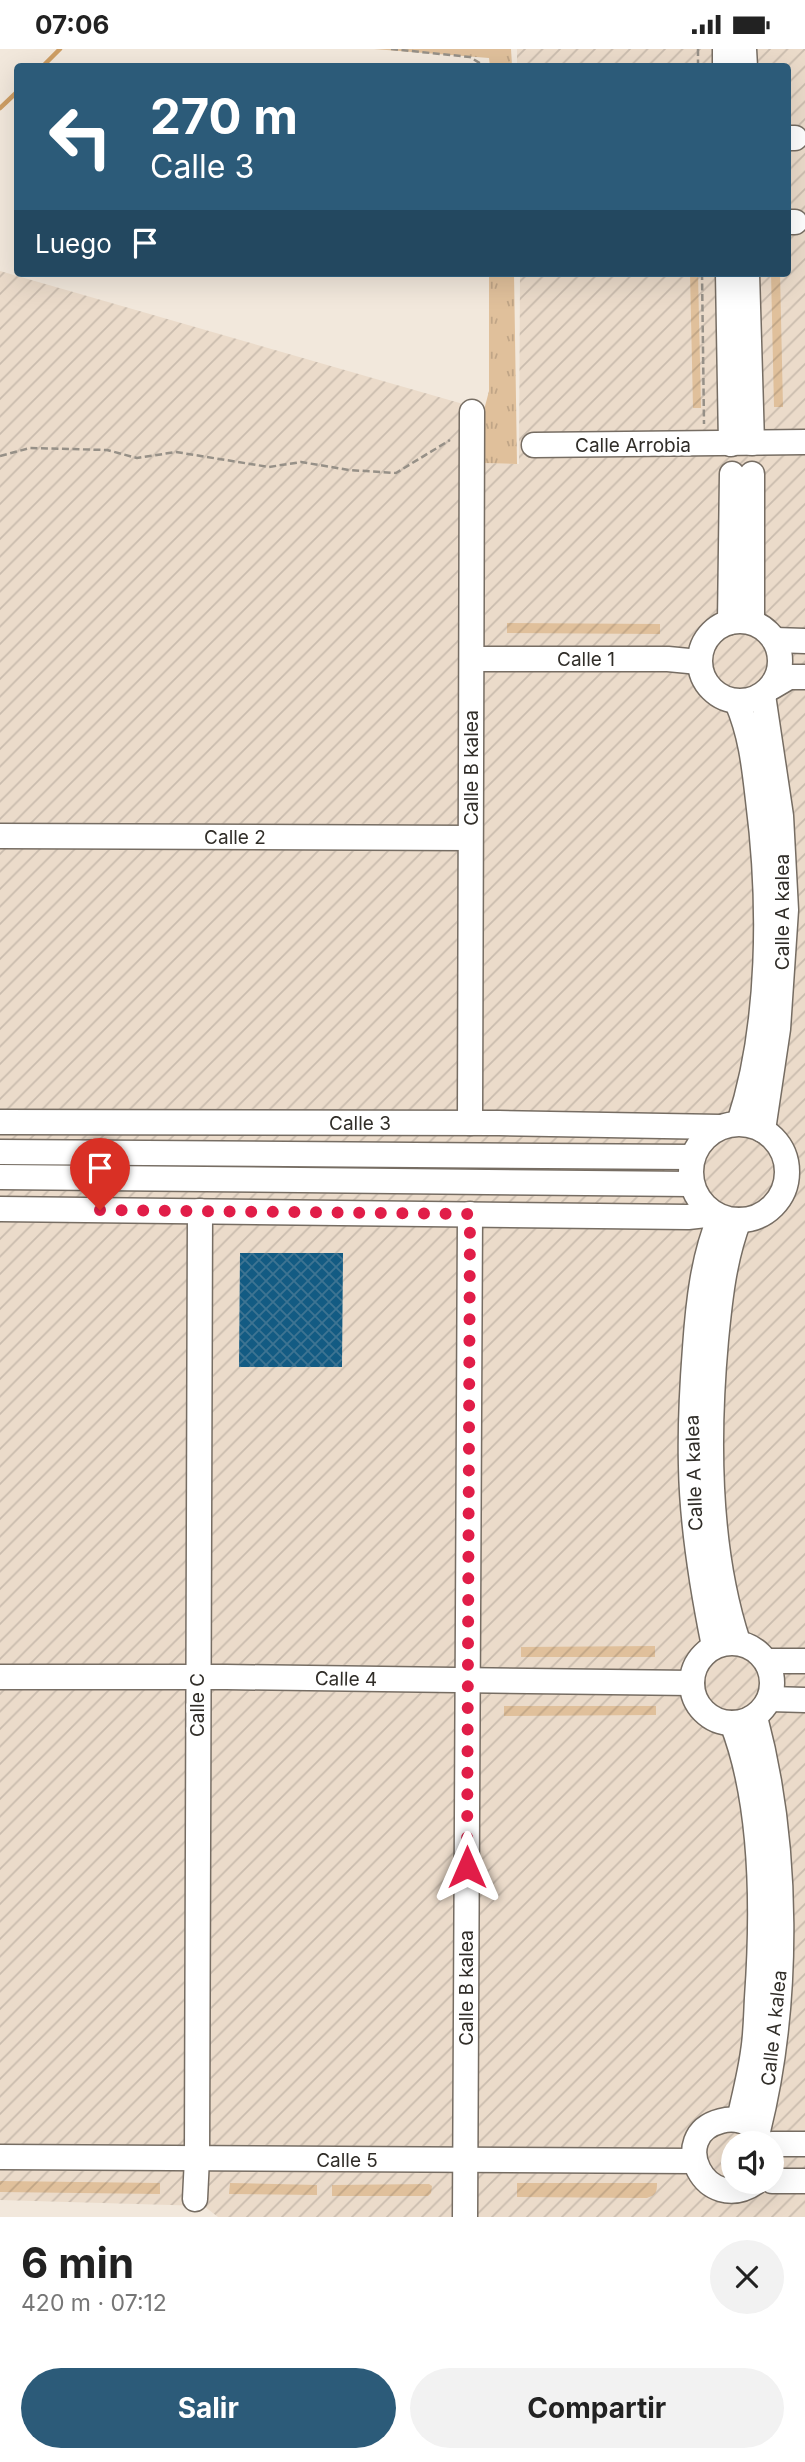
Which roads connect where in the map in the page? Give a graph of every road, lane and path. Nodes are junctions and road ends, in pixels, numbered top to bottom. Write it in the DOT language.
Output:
graph roads {
  1 [pos="391,49"];
  2 [pos="479,63"];
  3 [pos="702,277"];
  4 [pos="728,277"];
  5 [pos="747,277"];
  6 [pos="472,412"];
  7 [pos="704,426"];
  8 [pos="450,440"];
  9 [pos="805,442"];
  10 [pos="741,443"];
  11 [pos="534,445"];
  12 [pos="0,456"];
  13 [pos="742,474"];
  14 [pos="741,622"];
  15 [pos="775,640"];
  16 [pos="805,641"];
  17 [pos="472,659"];
  18 [pos="699,661"];
  19 [pos="805,677"];
  20 [pos="767,691"];
  21 [pos="737,702"];
  22 [pos="0,836"];
  23 [pos="470,838"];
  24 [pos="0,1122"];
  25 [pos="470,1123"];
  26 [pos="729,1125"];
  27 [pos="763,1130"];
  28 [pos="0,1152"];
  29 [pos="692,1157"];
  30 [pos="795,1170"];
  31 [pos="0,1177"];
  32 [pos="691,1184"];
  33 [pos="0,1209"];
  34 [pos="200,1211"];
  35 [pos="470,1214"];
  36 [pos="725,1217"];
  37 [pos="726,1644"];
  38 [pos="767,1661"];
  39 [pos="805,1661"];
  40 [pos="0,1677"];
  41 [pos="197,1678"];
  42 [pos="468,1680"];
  43 [pos="692,1683"];
  44 [pos="805,1700"];
  45 [pos="752,1713"];
  46 [pos="751,2131"];
  47 [pos="759,2131"];
  48 [pos="784,2140"];
  49 [pos="805,2144"];
  50 [pos="0,2157"];
  51 [pos="197,2158"];
  52 [pos="465,2161"];
  53 [pos="694,2161"];
  54 [pos="784,2181"];
  55 [pos="805,2181"];
  56 [pos="721,2191"];
  57 [pos="195,2199"];
  58 [pos="465,2217"];
  1 -- 2 [label="path"];
  3 -- 7 [label="path"];
  4 -- 10 [label="street"];
  5 -- 10 [label="street"];
  6 -- 17 [label="street, Calle B kalea"];
  8 -- 12 [label="path"];
  9 -- 10 [label="street, Calle Arrobia"];
  10 -- 11 [label="street, Calle Arrobia"];
  13 -- 14 [label="street"];
  14 -- 15 [label="street"];
  14 -- 18 [label="street"];
  15 -- 16 [label="street"];
  15 -- 20 [label="street"];
  17 -- 18 [label="street, Calle 1"];
  17 -- 23 [label="street, Calle B kalea"];
  18 -- 21 [label="street"];
  19 -- 20 [label="street"];
  20 -- 21 [label="street"];
  20 -- 27 [label="street, Calle A kalea"];
  21 -- 26 [label="street, Calle A kalea"];
  22 -- 23 [label="street, Calle 2"];
  23 -- 25 [label="street, Calle B kalea"];
  24 -- 25 [label="street, Calle 3"];
  25 -- 26 [label="street, Calle 3"];
  26 -- 27 [label="street"];
  26 -- 29 [label="street"];
  27 -- 30 [label="street"];
  28 -- 29 [label="street, Calle 3"];
  29 -- 32 [label="street"];
  30 -- 36 [label="street"];
  31 -- 32 [label="street"];
  32 -- 36 [label="street"];
  33 -- 34 [label="street"];
  34 -- 35 [label="street"];
  34 -- 41 [label="street, Calle C"];
  35 -- 36 [label="street"];
  35 -- 42 [label="street, Calle B kalea"];
  36 -- 37 [label="street, Calle A kalea"];
  37 -- 38 [label="street"];
  37 -- 43 [label="street"];
  38 -- 39 [label="street"];
  38 -- 45 [label="street"];
  40 -- 41 [label="street, Calle 4"];
  41 -- 42 [label="street, Calle 4"];
  41 -- 51 [label="street, Calle C"];
  42 -- 43 [label="street, Calle 4"];
  42 -- 52 [label="street, Calle B kalea"];
  43 -- 45 [label="street"];
  44 -- 45 [label="street"];
  45 -- 47 [label="street, Calle A kalea"];
  46 -- 53 [label="street"];
  48 -- 49 [label="street"];
  50 -- 51 [label="street, Calle 5"];
  51 -- 52 [label="street, Calle 5"];
  51 -- 57 [label="street, Calle C"];
  52 -- 53 [label="street, Calle 5"];
  52 -- 58 [label="street, Calle B kalea"];
  53 -- 56 [label="street"];
  54 -- 55 [label="street"];
}
